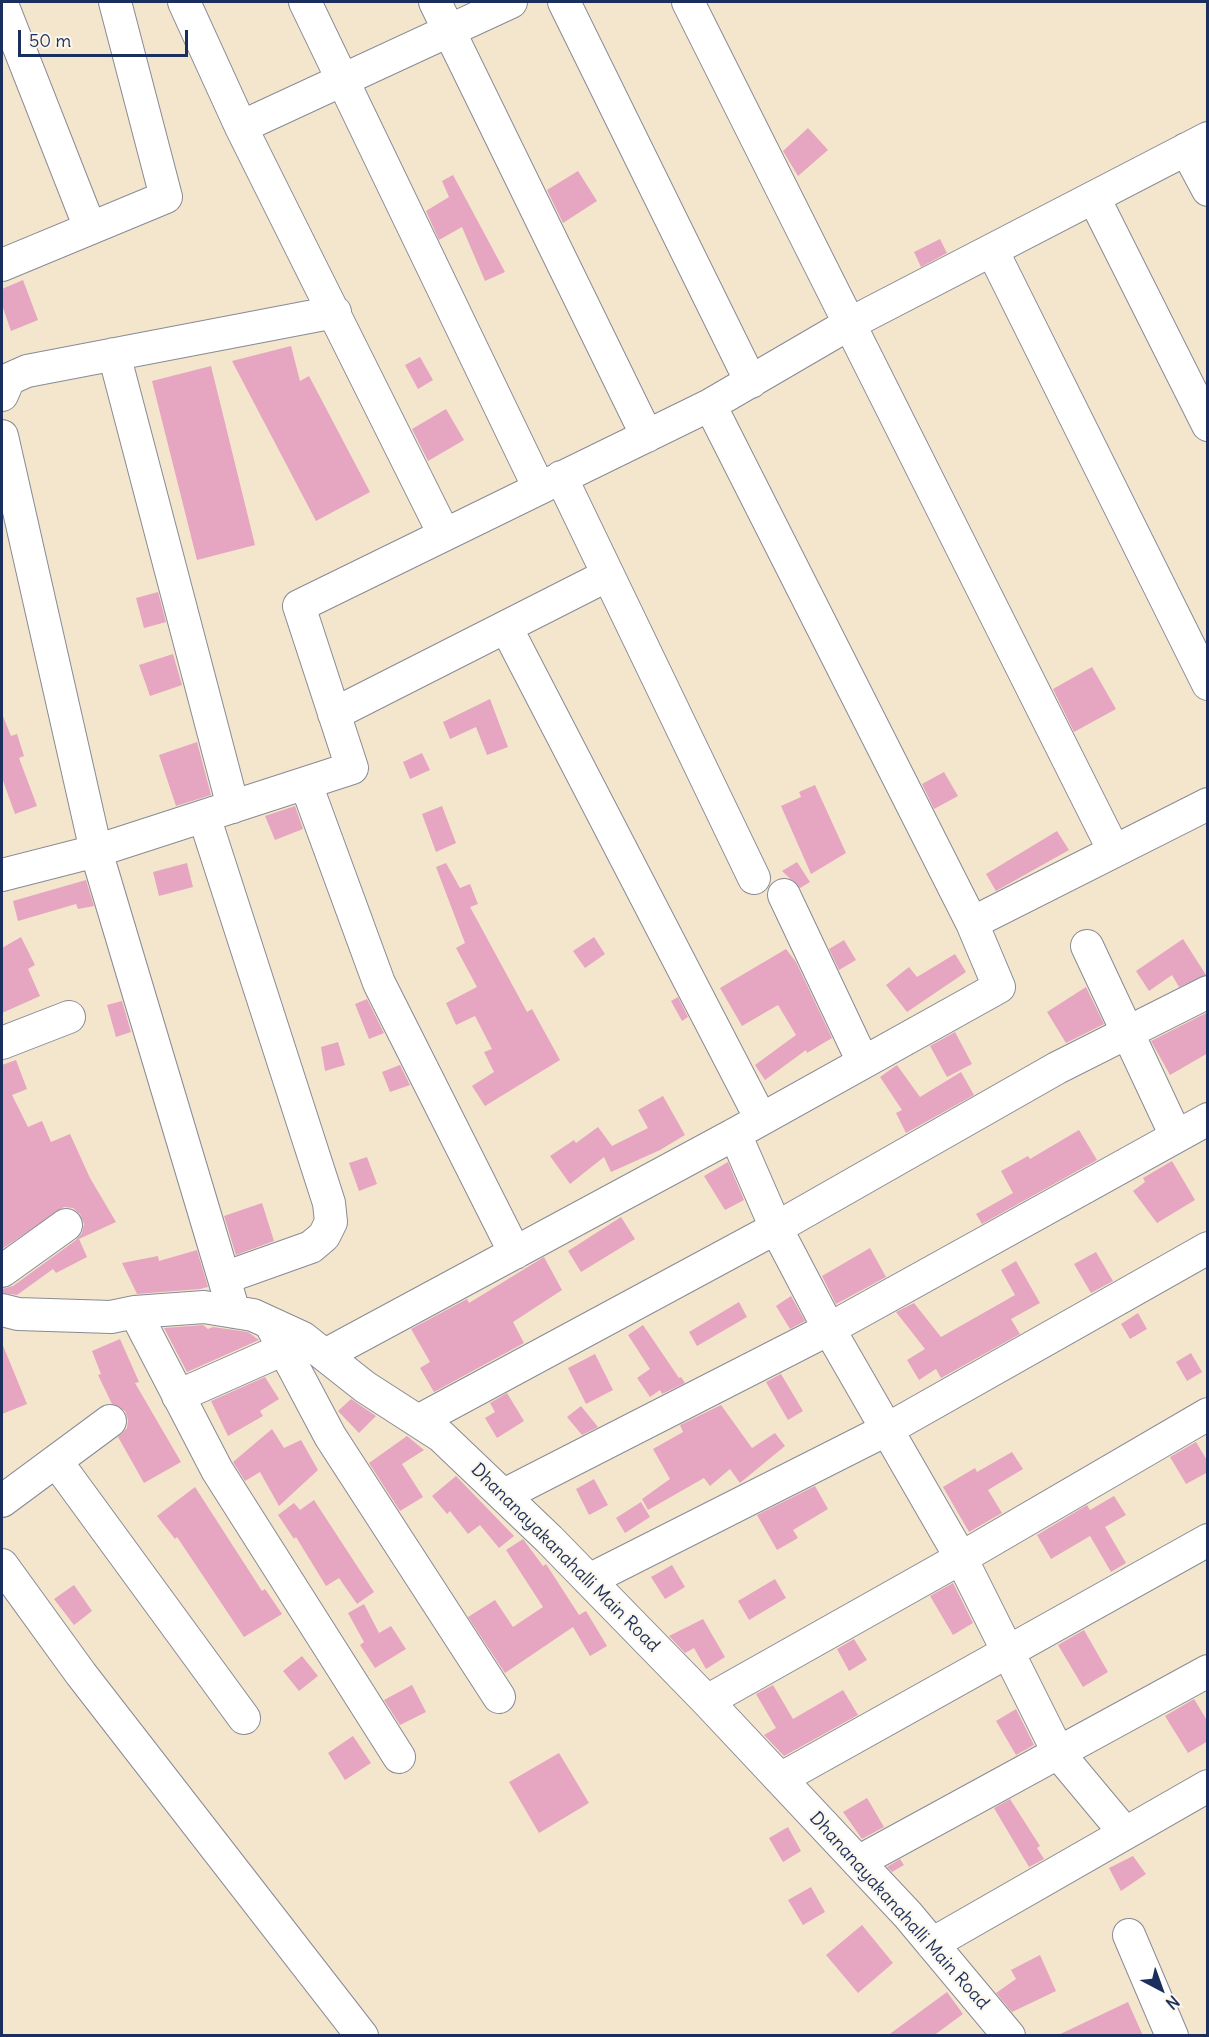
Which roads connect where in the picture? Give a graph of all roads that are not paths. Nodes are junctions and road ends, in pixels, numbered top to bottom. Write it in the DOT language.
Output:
graph roads {
  1 [pos="115,2"];
  2 [pos="184,2"];
  3 [pos="305,2"];
  4 [pos="435,2"];
  5 [pos="511,2"];
  6 [pos="564,2"];
  7 [pos="688,2"];
  8 [pos="2,4"];
  9 [pos="449,30"];
  10 [pos="343,80"];
  11 [pos="242,127"];
  12 [pos="1197,144"];
  13 [pos="1208,190"];
  14 [pos="1094,198"];
  15 [pos="90,228"];
  16 [pos="992,250"];
  17 [pos="2,265"];
  18 [pos="335,312"];
  19 [pos="849,324"];
  20 [pos="114,354"];
  21 [pos="751,382"];
  22 [pos="2,395"];
  23 [pos="710,405"];
  24 [pos="1208,424"];
  25 [pos="2,435"];
  26 [pos="647,436"];
  27 [pos="550,483"];
  28 [pos="444,534"];
  29 [pos="608,575"];
  30 [pos="506,627"];
  31 [pos="1208,684"];
  32 [pos="334,714"];
  33 [pos="306,784"];
  34 [pos="1208,804"];
  35 [pos="219,811"];
  36 [pos="96,851"];
  37 [pos="1114,851"];
  38 [pos="2,875"];
  39 [pos="753,878"];
  40 [pos="784,895"];
  41 [pos="972,923"];
  42 [pos="1087,946"];
  43 [pos="1208,992"];
  44 [pos="69,1017"];
  45 [pos="1129,1032"];
  46 [pos="2,1043"];
  47 [pos="863,1062"];
  48 [pos="1208,1119"];
  49 [pos="748,1126"];
  50 [pos="1176,1136"];
  51 [pos="66,1226"];
  52 [pos="776,1228"];
  53 [pos="1208,1248"];
  54 [pos="515,1253"];
  55 [pos="2,1271"];
  56 [pos="224,1278"];
  57 [pos="2,1310"];
  58 [pos="135,1312"];
  59 [pos="234,1312"];
  60 [pos="829,1329"];
  61 [pos="277,1336"];
  62 [pos="325,1355"];
  63 [pos="178,1396"];
  64 [pos="1208,1413"];
  65 [pos="110,1421"];
  66 [pos="418,1421"];
  67 [pos="886,1430"];
  68 [pos="56,1461"];
  69 [pos="504,1495"];
  70 [pos="2,1501"];
  71 [pos="1208,1540"];
  72 [pos="962,1558"];
  73 [pos="2,1565"];
  74 [pos="589,1580"];
  75 [pos="1010,1653"];
  76 [pos="1208,1671"];
  77 [pos="499,1697"];
  78 [pos="707,1701"];
  79 [pos="244,1718"];
  80 [pos="1059,1754"];
  81 [pos="399,1757"];
  82 [pos="780,1779"];
  83 [pos="1208,1786"];
  84 [pos="1125,1833"];
  85 [pos="858,1862"];
  86 [pos="1129,1935"];
  87 [pos="932,1944"];
  88 [pos="362,2036"];
  89 [pos="1009,2036"];
  90 [pos="1172,2036"];
  1 -- 15 [label="street"];
  2 -- 11 [label="street"];
  3 -- 10 [label="street"];
  4 -- 9 [label="street"];
  5 -- 9 [label="street"];
  6 -- 21 [label="street"];
  7 -- 19 [label="street"];
  8 -- 15 [label="street"];
  9 -- 10 [label="street"];
  9 -- 26 [label="street"];
  10 -- 11 [label="street"];
  10 -- 27 [label="street"];
  11 -- 18 [label="street"];
  12 -- 13 [label="street"];
  12 -- 14 [label="street"];
  14 -- 16 [label="street"];
  14 -- 24 [label="street"];
  15 -- 17 [label="street"];
  16 -- 19 [label="street"];
  16 -- 31 [label="street"];
  18 -- 20 [label="street"];
  18 -- 28 [label="street"];
  19 -- 21 [label="street"];
  19 -- 37 [label="street"];
  20 -- 22 [label="street"];
  20 -- 35 [label="street"];
  21 -- 23 [label="street"];
  23 -- 26 [label="street"];
  23 -- 41 [label="street"];
  25 -- 36 [label="street"];
  26 -- 27 [label="street"];
  27 -- 28 [label="street"];
  27 -- 29 [label="street"];
  28 -- 32 [label="street"];
  29 -- 30 [label="street"];
  29 -- 39 [label="street"];
  30 -- 32 [label="street"];
  30 -- 49 [label="street"];
  32 -- 33 [label="street"];
  33 -- 35 [label="street"];
  33 -- 54 [label="street"];
  34 -- 37 [label="street"];
  35 -- 36 [label="street"];
  35 -- 56 [label="street"];
  36 -- 38 [label="street"];
  36 -- 56 [label="street"];
  37 -- 41 [label="street"];
  40 -- 47 [label="street"];
  41 -- 47 [label="street"];
  42 -- 45 [label="street"];
  43 -- 45 [label="street"];
  44 -- 46 [label="street"];
  45 -- 50 [label="street"];
  45 -- 52 [label="street"];
  47 -- 49 [label="street"];
  48 -- 50 [label="street"];
  49 -- 52 [label="street"];
  49 -- 54 [label="street"];
  50 -- 60 [label="street"];
  51 -- 55 [label="street"];
  52 -- 60 [label="street"];
  52 -- 66 [label="street"];
  53 -- 67 [label="street"];
  54 -- 62 [label="street"];
  56 -- 59 [label="street"];
  57 -- 58 [label="street, Dhananayakanahalli Main Road"];
  58 -- 59 [label="street, Dhananayakanahalli Main Road"];
  58 -- 63 [label="street"];
  59 -- 61 [label="street, Dhananayakanahalli Main Road"];
  60 -- 67 [label="street"];
  60 -- 69 [label="street"];
  61 -- 62 [label="street, Dhananayakanahalli Main Road"];
  61 -- 63 [label="street"];
  61 -- 77 [label="street"];
  62 -- 66 [label="street, Dhananayakanahalli Main Road"];
  63 -- 81 [label="street"];
  64 -- 72 [label="street"];
  65 -- 68 [label="street"];
  66 -- 69 [label="street, Dhananayakanahalli Main Road"];
  67 -- 72 [label="street"];
  67 -- 74 [label="street"];
  68 -- 70 [label="street"];
  68 -- 79 [label="street"];
  69 -- 74 [label="street, Dhananayakanahalli Main Road"];
  71 -- 75 [label="street"];
  72 -- 75 [label="street"];
  72 -- 78 [label="street"];
  73 -- 88 [label="street"];
  74 -- 78 [label="street, Dhananayakanahalli Main Road"];
  75 -- 80 [label="street"];
  75 -- 82 [label="street"];
  76 -- 80 [label="street"];
  78 -- 82 [label="street, Dhananayakanahalli Main Road"];
  80 -- 84 [label="street"];
  80 -- 85 [label="street"];
  82 -- 85 [label="street, Dhananayakanahalli Main Road"];
  83 -- 84 [label="street"];
  84 -- 87 [label="street"];
  85 -- 87 [label="street, Dhananayakanahalli Main Road"];
  86 -- 90 [label="street"];
  87 -- 89 [label="street, Dhananayakanahalli Main Road"];
}
